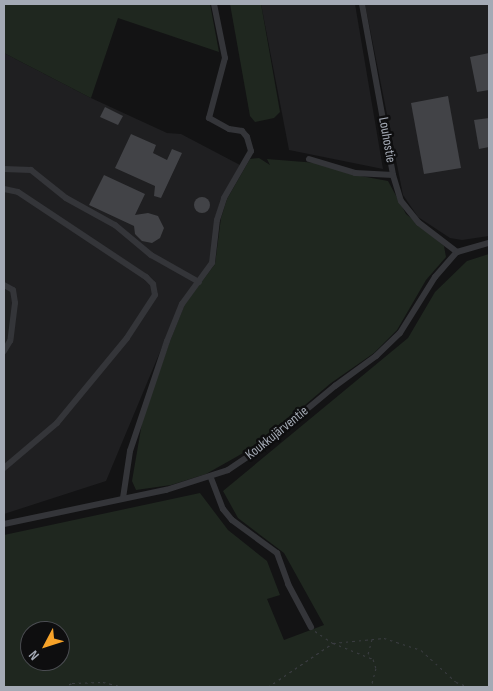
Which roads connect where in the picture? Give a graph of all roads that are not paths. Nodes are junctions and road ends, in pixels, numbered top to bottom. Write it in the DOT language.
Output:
graph roads {
  1 [pos="214,4"];
  2 [pos="362,4"];
  3 [pos="251,152"];
  4 [pos="258,154"];
  5 [pos="309,159"];
  6 [pos="4,169"];
  7 [pos="393,175"];
  8 [pos="4,189"];
  9 [pos="489,243"];
  10 [pos="457,252"];
  11 [pos="199,282"];
  12 [pos="4,284"];
  13 [pos="4,351"];
  14 [pos="4,468"];
  15 [pos="211,478"];
  16 [pos="123,498"];
  17 [pos="4,524"];
  18 [pos="311,628"];
  1 -- 3 [label="street"];
  2 -- 7 [label="street, Louhostie"];
  3 -- 4 [label="street"];
  3 -- 11 [label="street"];
  5 -- 7 [label="street"];
  6 -- 11 [label="street"];
  7 -- 10 [label="street, Louhostie"];
  8 -- 14 [label="street"];
  9 -- 10 [label="street"];
  10 -- 15 [label="street, Koukkujärventie"];
  11 -- 16 [label="street"];
  12 -- 13 [label="street"];
  15 -- 16 [label="street, Koukkujärventie"];
  15 -- 18 [label="street"];
  16 -- 17 [label="street, Koukkujärventie"];
}
